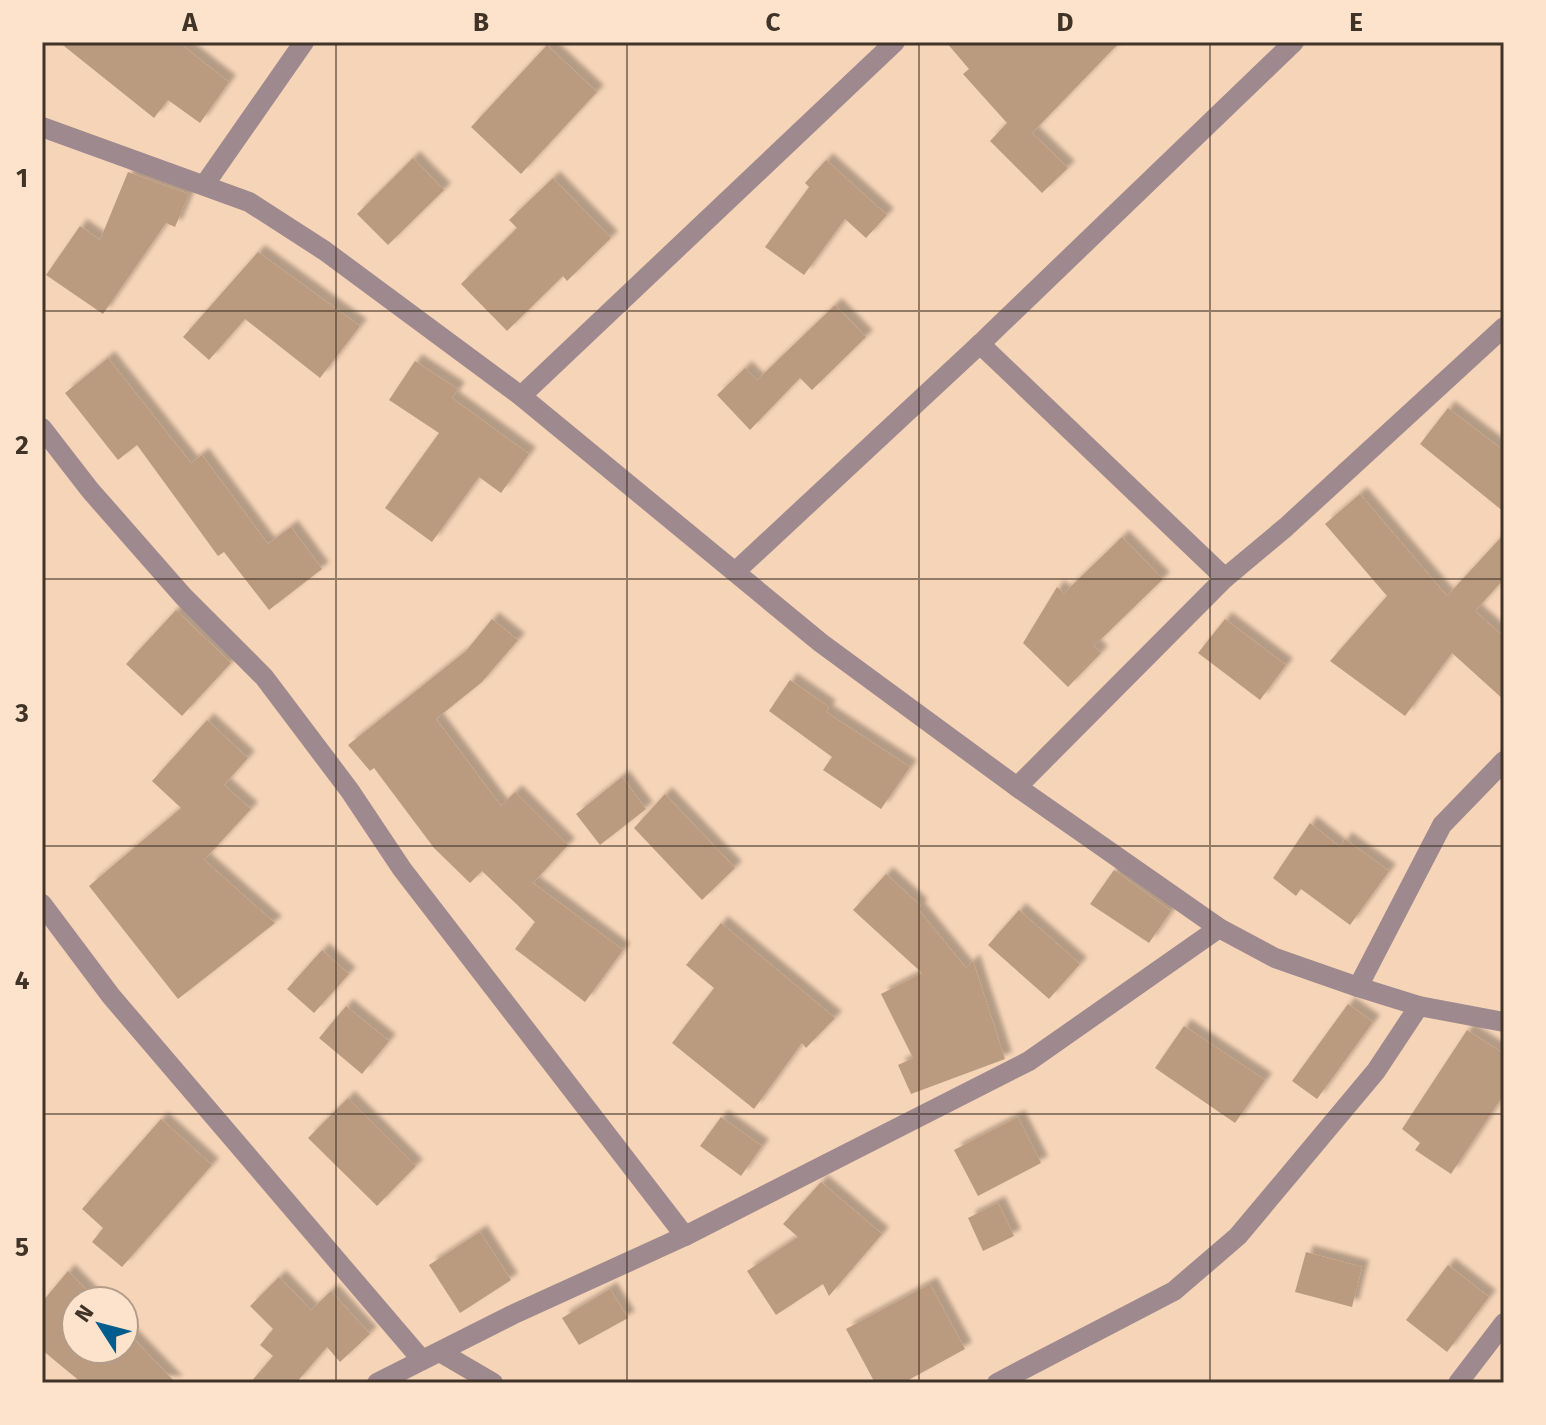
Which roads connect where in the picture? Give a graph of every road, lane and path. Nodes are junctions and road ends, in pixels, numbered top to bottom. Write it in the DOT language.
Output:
graph roads {
  1 [pos="304,42"];
  2 [pos="895,42"];
  3 [pos="1294,42"];
  4 [pos="42,127"];
  5 [pos="205,184"];
  6 [pos="1504,327"];
  7 [pos="980,344"];
  8 [pos="521,396"];
  9 [pos="42,428"];
  10 [pos="736,571"];
  11 [pos="1225,578"];
  12 [pos="1504,761"];
  13 [pos="1017,787"];
  14 [pos="42,904"];
  15 [pos="1219,928"];
  16 [pos="1358,987"];
  17 [pos="1419,1006"];
  18 [pos="1504,1022"];
  19 [pos="685,1236"];
  20 [pos="1504,1323"];
  21 [pos="431,1356"];
  22 [pos="377,1383"];
  23 [pos="493,1383"];
  24 [pos="997,1383"];
  25 [pos="1458,1383"];
  1 -- 5 [label="street"];
  2 -- 8 [label="street"];
  3 -- 7 [label="street"];
  4 -- 5 [label="street"];
  5 -- 8 [label="street"];
  6 -- 11 [label="street"];
  7 -- 10 [label="street"];
  7 -- 11 [label="street"];
  8 -- 10 [label="street"];
  9 -- 19 [label="street"];
  10 -- 13 [label="street"];
  11 -- 13 [label="street"];
  12 -- 16 [label="street"];
  13 -- 15 [label="street"];
  14 -- 21 [label="street"];
  15 -- 16 [label="street"];
  15 -- 19 [label="street"];
  16 -- 17 [label="street"];
  17 -- 18 [label="street"];
  17 -- 24 [label="street"];
  19 -- 21 [label="street"];
  20 -- 25 [label="street"];
  21 -- 22 [label="street"];
  21 -- 23 [label="street"];
}
